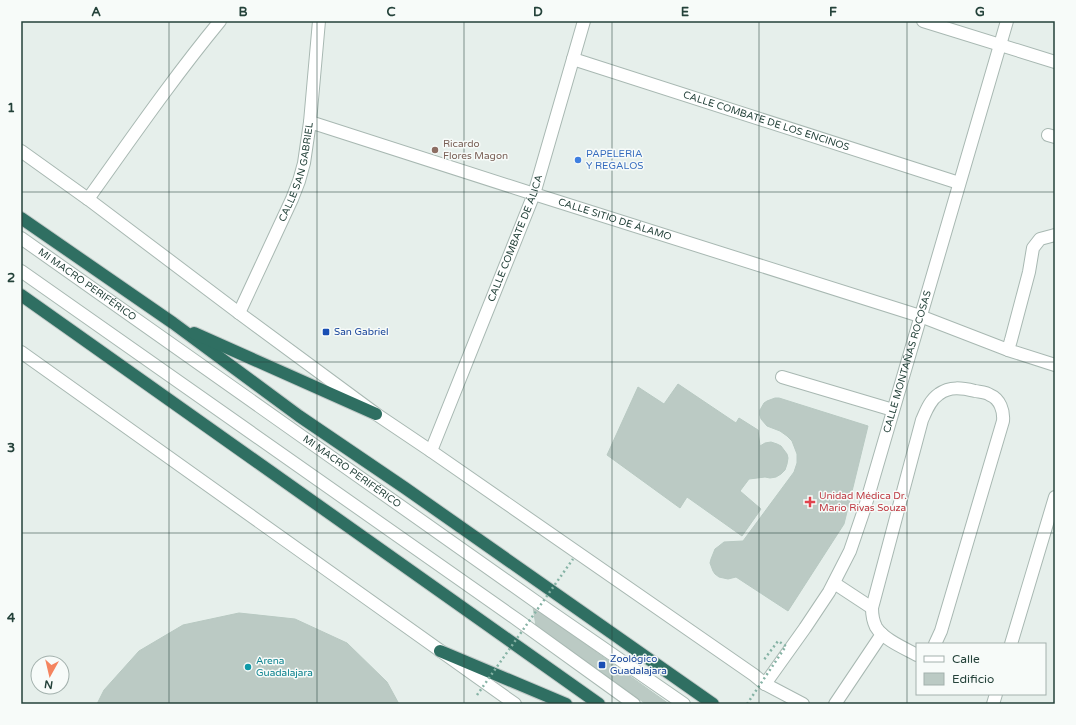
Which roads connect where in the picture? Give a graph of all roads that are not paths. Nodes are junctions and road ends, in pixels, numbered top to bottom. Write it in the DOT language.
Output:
graph roads {
  1 [pos="220,21"];
  2 [pos="320,21"];
  3 [pos="584,21"];
  4 [pos="923,21"];
  5 [pos="1007,21"];
  6 [pos="999,45"];
  7 [pos="573,59"];
  8 [pos="1055,62"];
  9 [pos="310,122"];
  10 [pos="21,151"];
  11 [pos="959,183"];
  12 [pos="534,194"];
  13 [pos="88,199"];
  14 [pos="21,218"];
  15 [pos="1055,235"];
  16 [pos="21,238"];
  17 [pos="21,271"];
  18 [pos="21,295"];
  19 [pos="239,313"];
  20 [pos="920,316"];
  21 [pos="173,323"];
  22 [pos="1008,350"];
  23 [pos="21,352"];
  24 [pos="1055,364"];
  25 [pos="782,377"];
  26 [pos="893,410"];
  27 [pos="376,414"];
  28 [pos="431,451"];
  29 [pos="1055,497"];
  30 [pos="834,583"];
  31 [pos="872,608"];
  32 [pos="882,634"];
  33 [pos="935,643"];
  34 [pos="1011,643"];
  35 [pos="440,651"];
  36 [pos="916,654"];
  37 [pos="765,684"];
  38 [pos="515,704"];
  39 [pos="566,704"];
  40 [pos="599,704"];
  41 [pos="634,704"];
  42 [pos="684,704"];
  43 [pos="714,704"];
  44 [pos="803,704"];
  45 [pos="835,704"];
  1 -- 13 [label="street"];
  2 -- 9 [label="street, CALLE SAN GABRIEL"];
  3 -- 7 [label="street, CALLE COMBATE DE ÁLICA"];
  4 -- 6 [label="street"];
  5 -- 6 [label="street, CALLE MONTAÑAS ROCOSAS"];
  6 -- 8 [label="street"];
  6 -- 11 [label="street, CALLE MONTAÑAS ROCOSAS"];
  7 -- 11 [label="street, CALLE COMBATE DE LOS ENCINOS"];
  7 -- 12 [label="street, CALLE COMBATE DE ÁLICA"];
  9 -- 12 [label="street, CALLE SITIO DE ÁLAMO"];
  9 -- 19 [label="street, CALLE SAN GABRIEL"];
  10 -- 13 [label="street"];
  11 -- 20 [label="street, CALLE MONTAÑAS ROCOSAS"];
  12 -- 20 [label="street, CALLE SITIO DE ÁLAMO"];
  12 -- 28 [label="street, CALLE COMBATE DE ÁLICA"];
  13 -- 19 [label="street"];
  14 -- 21 [label="highway"];
  15 -- 22 [label="street"];
  16 -- 42 [label="street, MI MACRO PERIFÉRICO"];
  17 -- 41 [label="street"];
  18 -- 40 [label="highway"];
  19 -- 27 [label="street"];
  20 -- 22 [label="street, CALLE SITIO DE ÁLAMO"];
  20 -- 26 [label="street, CALLE MONTAÑAS ROCOSAS"];
  21 -- 27 [label="highway"];
  21 -- 43 [label="highway"];
  22 -- 24 [label="street, CALLE SITIO DE ÁLAMO"];
  23 -- 35 [label="street"];
  25 -- 26 [label="street"];
  26 -- 30 [label="street, CALLE MONTAÑAS ROCOSAS"];
  27 -- 28 [label="street"];
  28 -- 37 [label="street"];
  29 -- 34 [label="street"];
  30 -- 31 [label="street"];
  30 -- 37 [label="street, CALLE MONTAÑAS ROCOSAS"];
  31 -- 32 [label="street"];
  31 -- 33 [label="street"];
  32 -- 36 [label="street"];
  32 -- 45 [label="street"];
  35 -- 38 [label="street"];
  35 -- 39 [label="highway"];
  37 -- 44 [label="street"];
}
